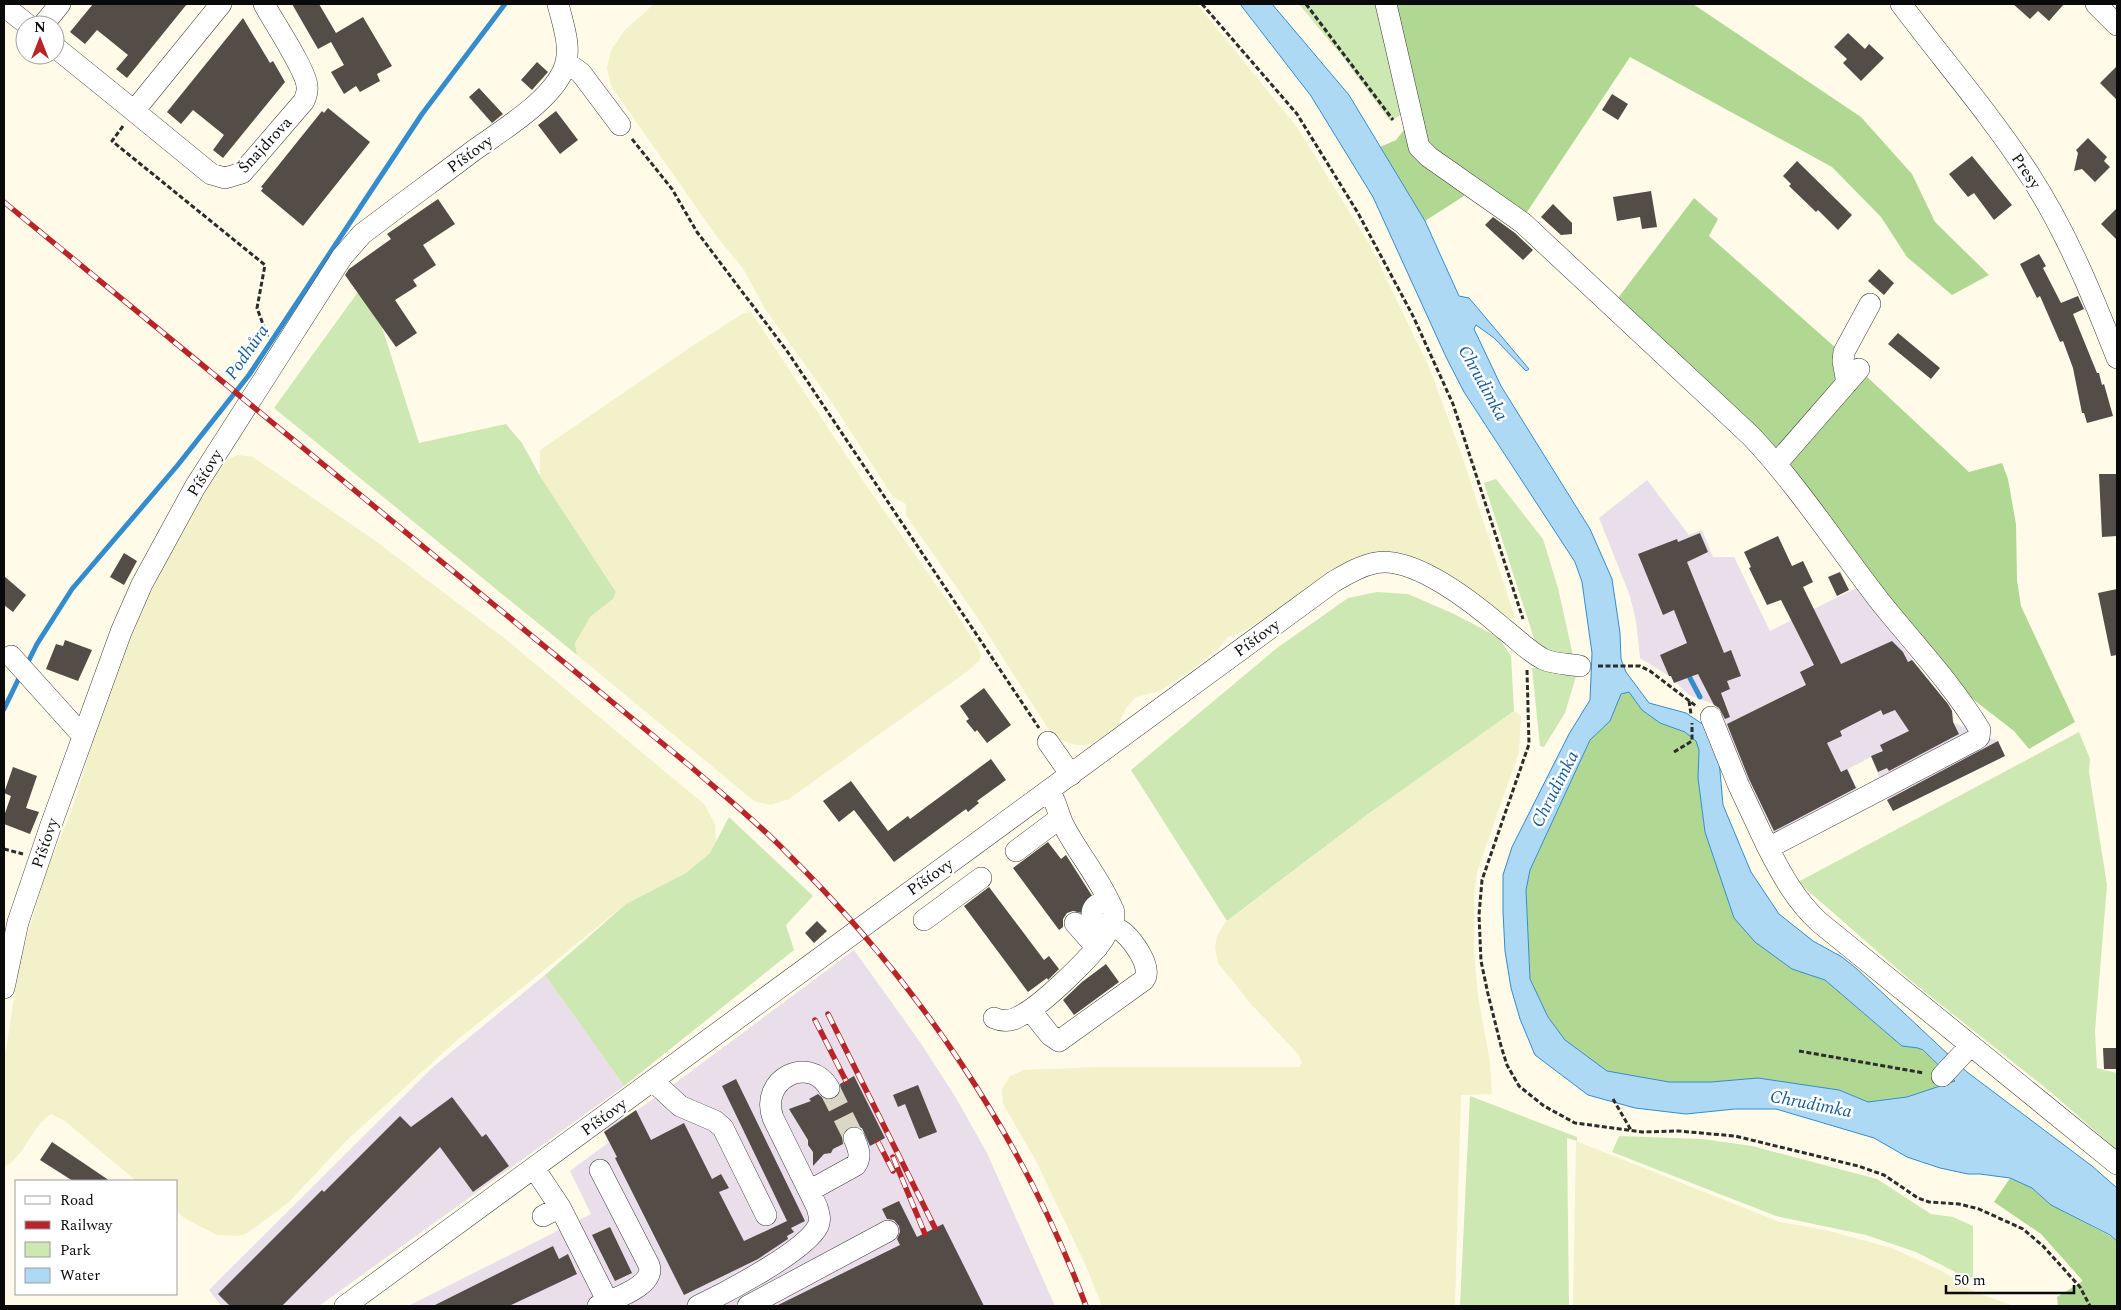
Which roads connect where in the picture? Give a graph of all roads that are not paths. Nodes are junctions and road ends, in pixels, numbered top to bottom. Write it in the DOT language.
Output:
graph roads {
  1 [pos="60,4"];
  2 [pos="220,4"];
  3 [pos="264,4"];
  4 [pos="558,4"];
  5 [pos="1386,4"];
  6 [pos="1901,4"];
  7 [pos="2096,4"];
  8 [pos="4,6"];
  9 [pos="15,15"];
  10 [pos="51,15"];
  11 [pos="2117,25"];
  12 [pos="65,55"];
  13 [pos="566,62"];
  14 [pos="134,111"];
  15 [pos="620,125"];
  16 [pos="1870,304"];
  17 [pos="2117,358"];
  18 [pos="1777,463"];
  19 [pos="18,665"];
  20 [pos="1580,666"];
  21 [pos="1701,715"];
  22 [pos="83,736"];
  23 [pos="1048,742"];
  24 [pos="1069,777"];
  25 [pos="1048,791"];
  26 [pos="1060,818"];
  27 [pos="1768,848"];
  28 [pos="1016,851"];
  29 [pos="981,878"];
  30 [pos="905,895"];
  31 [pos="1109,919"];
  32 [pos="1075,923"];
  33 [pos="1096,948"];
  34 [pos="4,988"];
  35 [pos="1030,1010"];
  36 [pos="994,1018"];
  37 [pos="1964,1053"];
  38 [pos="1942,1076"];
  39 [pos="653,1081"];
  40 [pos="829,1088"];
  41 [pos="854,1138"];
  42 [pos="2117,1164"];
  43 [pos="534,1168"];
  44 [pos="600,1170"];
  45 [pos="809,1191"];
  46 [pos="766,1215"];
  47 [pos="888,1231"];
  48 [pos="373,1299"];
  49 [pos="348,1304"];
  50 [pos="605,1305"];
  51 [pos="698,1306"];
  52 [pos="748,1306"];
  1 -- 10 [label="street"];
  2 -- 14 [label="street"];
  3 -- 14 [label="street, Šnajdrova"];
  4 -- 13 [label="street"];
  5 -- 18 [label="street"];
  6 -- 17 [label="street, Presy"];
  7 -- 11 [label="street"];
  8 -- 9 [label="street"];
  12 -- 14 [label="street, Šnajdrova"];
  13 -- 15 [label="street"];
  13 -- 22 [label="street, Píšťovy"];
  16 -- 18 [label="street"];
  18 -- 27 [label="street"];
  19 -- 22 [label="street"];
  20 -- 24 [label="street, Píšťovy"];
  21 -- 27 [label="street"];
  22 -- 34 [label="street, Píšťovy"];
  23 -- 24 [label="street"];
  24 -- 25 [label="street, Píšťovy"];
  25 -- 26 [label="street"];
  25 -- 30 [label="street, Píšťovy"];
  26 -- 28 [label="street"];
  26 -- 31 [label="street"];
  27 -- 37 [label="street"];
  29 -- 30 [label="street"];
  30 -- 39 [label="street, Píšťovy"];
  31 -- 33 [label="street"];
  31 -- 35 [label="street"];
  32 -- 33 [label="street"];
  33 -- 35 [label="street"];
  35 -- 36 [label="street"];
  37 -- 38 [label="street"];
  37 -- 42 [label="street"];
  39 -- 43 [label="street, Píšťovy"];
  39 -- 46 [label="street"];
  40 -- 45 [label="street"];
  41 -- 45 [label="street"];
  43 -- 49 [label="street, Píšťovy"];
  43 -- 50 [label="street"];
  44 -- 50 [label="street"];
  45 -- 51 [label="street"];
  47 -- 52 [label="street"];
  48 -- 49 [label="street"];
}
